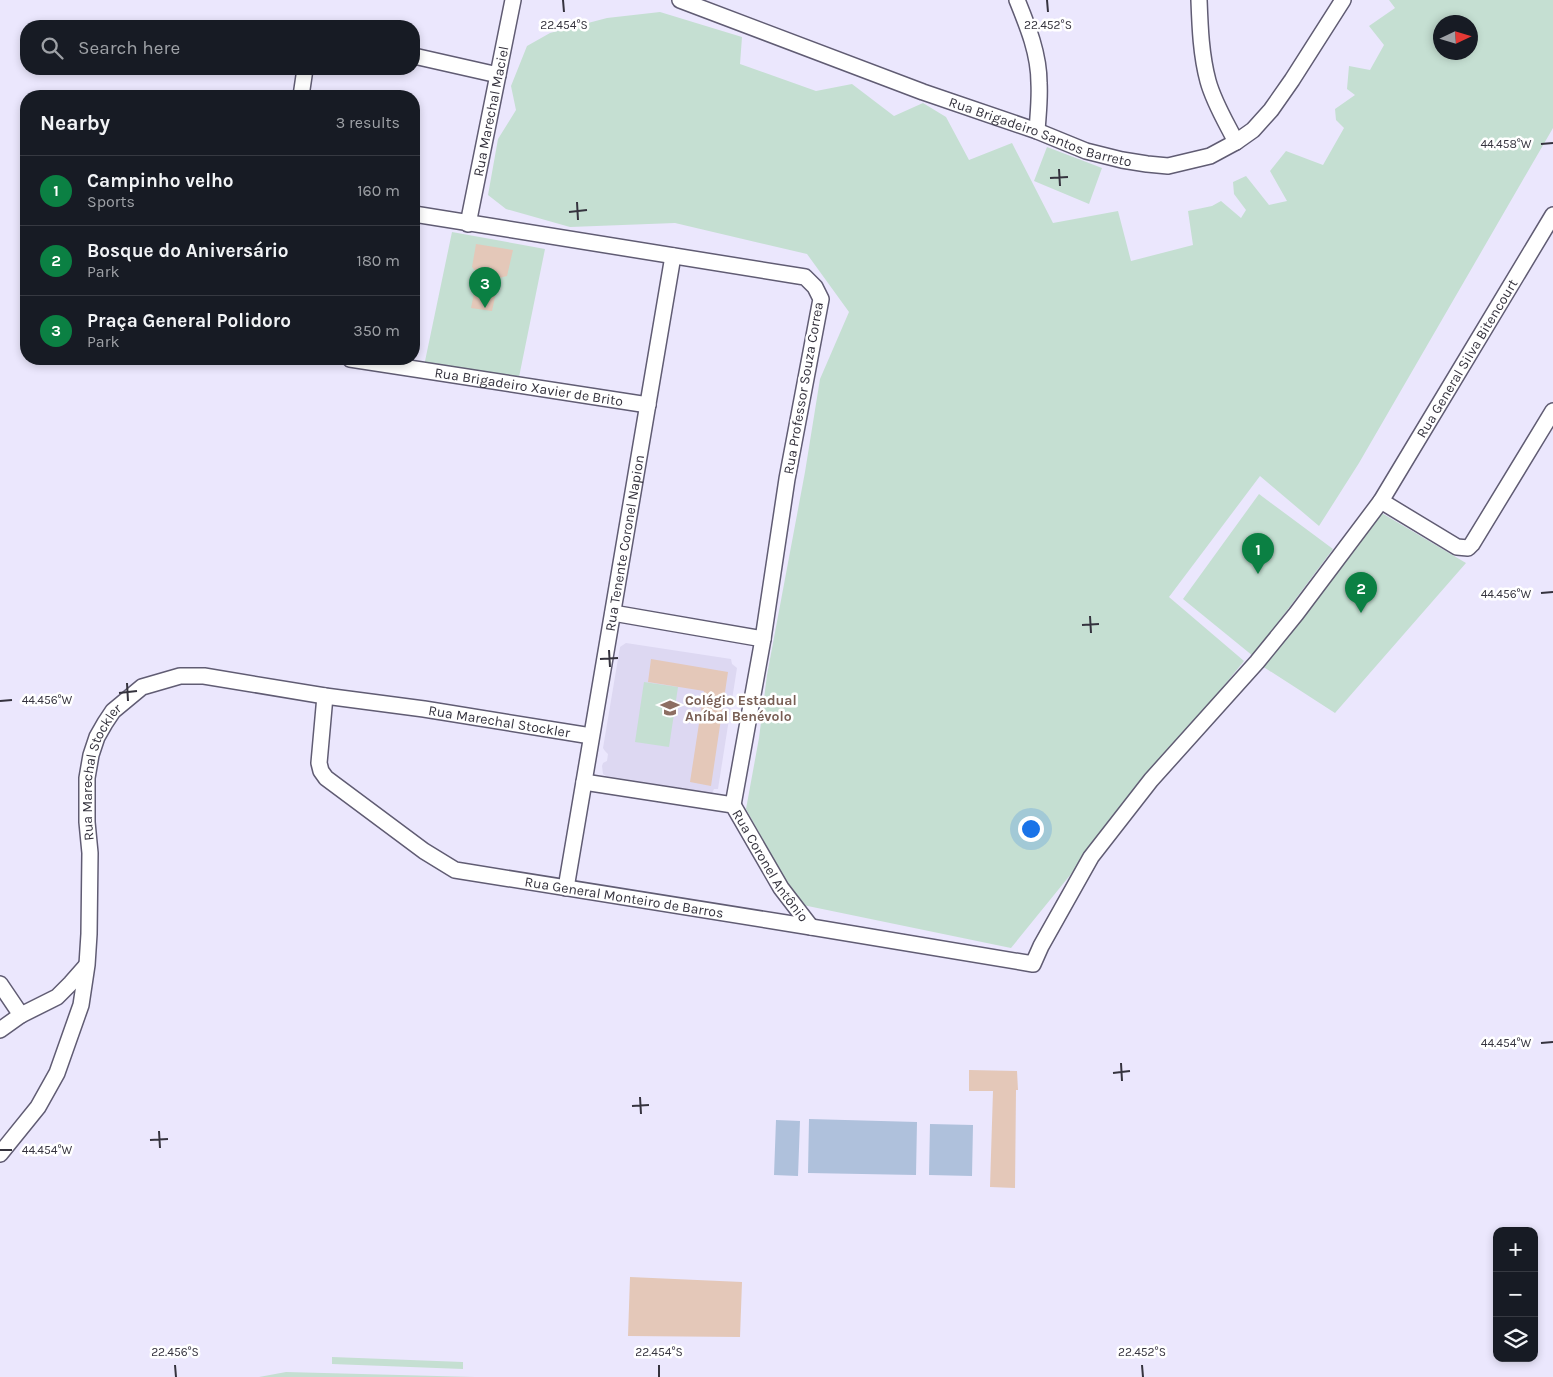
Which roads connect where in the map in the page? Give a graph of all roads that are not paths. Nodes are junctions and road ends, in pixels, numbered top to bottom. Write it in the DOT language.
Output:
graph roads {
  1 [pos="513,0"];
  2 [pos="680,0"];
  3 [pos="1017,0"];
  4 [pos="1199,0"];
  5 [pos="1343,0"];
  6 [pos="420,57"];
  7 [pos="304,75"];
  8 [pos="498,75"];
  9 [pos="302,90"];
  10 [pos="1037,131"];
  11 [pos="1236,142"];
  12 [pos="420,215"];
  13 [pos="1553,216"];
  14 [pos="468,224"];
  15 [pos="673,256"];
  16 [pos="389,365"];
  17 [pos="648,405"];
  18 [pos="1553,411"];
  19 [pos="1381,501"];
  20 [pos="613,613"];
  21 [pos="763,639"];
  22 [pos="325,696"];
  23 [pos="591,736"];
  24 [pos="584,782"];
  25 [pos="733,805"];
  26 [pos="566,888"];
  27 [pos="811,926"];
  28 [pos="87,964"];
  29 [pos="1033,964"];
  30 [pos="0,984"];
  31 [pos="57,996"];
  32 [pos="21,1016"];
  33 [pos="77,1017"];
  34 [pos="0,1030"];
  35 [pos="0,1154"];
  1 -- 8 [label="street, Rua Marechal Maciel"];
  2 -- 10 [label="street, Rua Brigadeiro Santos Barreto"];
  3 -- 10 [label="street"];
  4 -- 11 [label="street"];
  5 -- 11 [label="street, Rua Brigadeiro Santos Barreto"];
  6 -- 8 [label="street"];
  7 -- 9 [label="street"];
  8 -- 14 [label="street, Rua Marechal Maciel"];
  10 -- 11 [label="street, Rua Brigadeiro Santos Barreto"];
  12 -- 14 [label="street, Rua Professor Souza Correa"];
  13 -- 19 [label="street, Rua General Silva Bitencourt"];
  14 -- 15 [label="street, Rua Professor Souza Correa"];
  15 -- 17 [label="street, Rua Tenente Coronel Napion"];
  15 -- 21 [label="street, Rua Professor Souza Correa"];
  16 -- 17 [label="street, Rua Brigadeiro Xavier de Brito"];
  17 -- 20 [label="street, Rua Tenente Coronel Napion"];
  18 -- 19 [label="street"];
  19 -- 29 [label="street, Rua General Silva Bitencourt"];
  20 -- 21 [label="street"];
  20 -- 23 [label="street, Rua Tenente Coronel Napion"];
  21 -- 25 [label="street, Rua Professor Souza Correa"];
  22 -- 23 [label="street, Rua Marechal Stockler"];
  22 -- 26 [label="street, Rua General Monteiro de Barros"];
  22 -- 28 [label="street, Rua Marechal Stockler"];
  23 -- 24 [label="street, Rua Tenente Coronel Napion"];
  24 -- 25 [label="street, Rua Coronel Antônio"];
  24 -- 26 [label="street, Rua Tenente Coronel Napion"];
  25 -- 27 [label="street, Rua Coronel Antônio"];
  26 -- 27 [label="street, Rua General Monteiro de Barros"];
  27 -- 29 [label="street, Rua General Monteiro de Barros"];
  28 -- 31 [label="street"];
  28 -- 33 [label="street, Rua Marechal Stockler"];
  30 -- 32 [label="street"];
  31 -- 32 [label="street"];
  31 -- 33 [label="street"];
  32 -- 34 [label="street"];
  33 -- 35 [label="street, Rua Marechal Stockler"];
}
